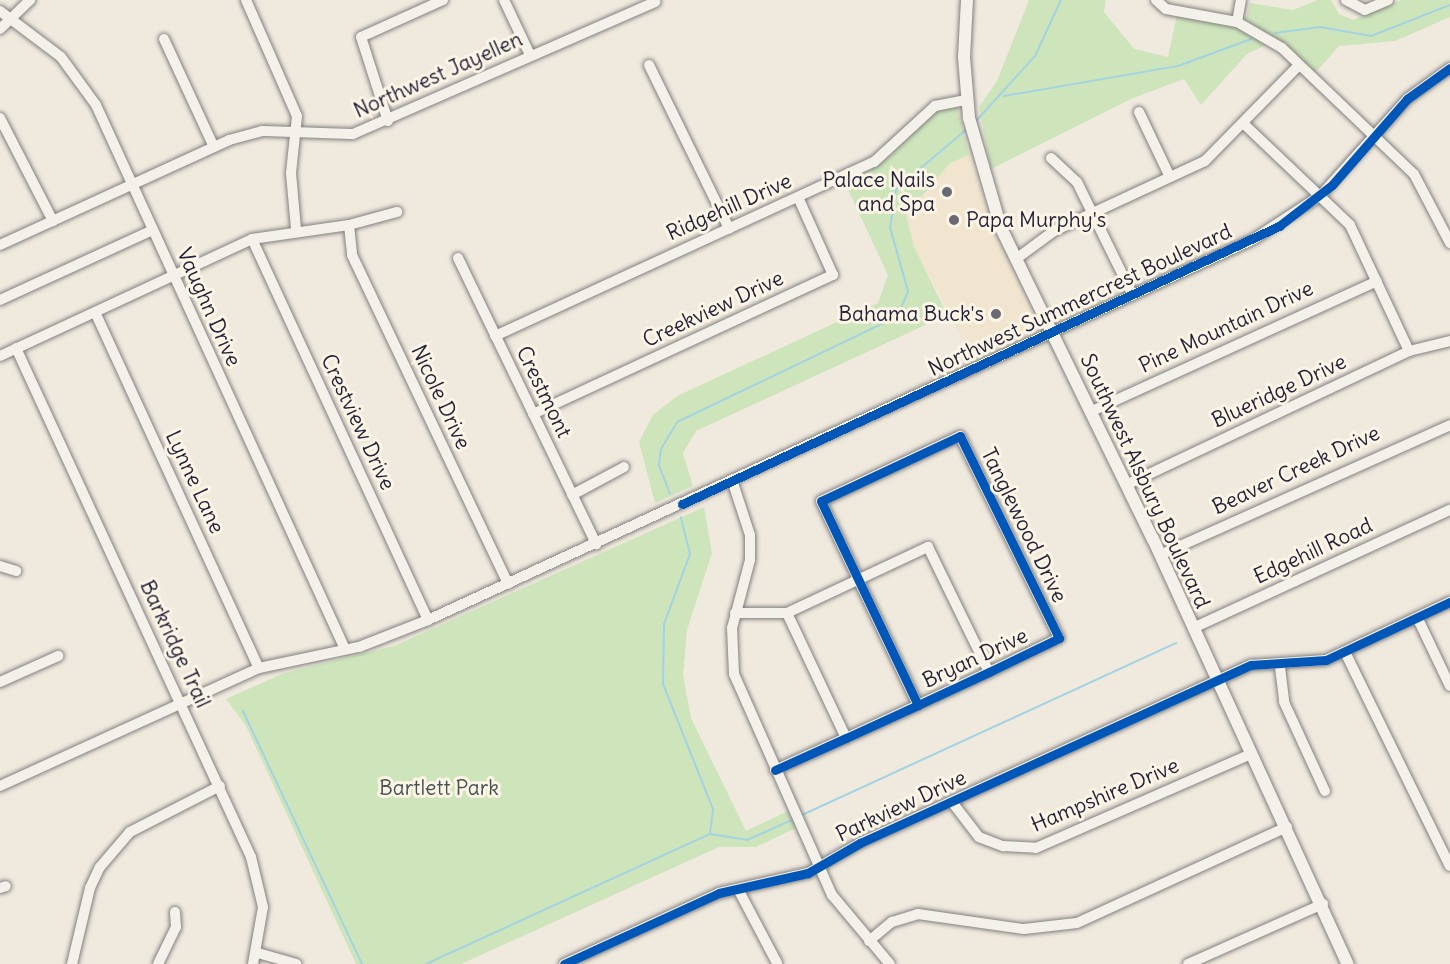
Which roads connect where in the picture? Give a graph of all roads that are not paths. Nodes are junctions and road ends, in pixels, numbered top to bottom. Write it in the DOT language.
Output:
graph roads {
  1 [pos="30,0"];
  2 [pos="246,0"];
  3 [pos="443,0"];
  4 [pos="504,0"];
  5 [pos="967,0"];
  6 [pos="1241,0"];
  7 [pos="1346,0"];
  8 [pos="1388,0"];
  9 [pos="655,2"];
  10 [pos="1156,2"];
  11 [pos="5,14"];
  12 [pos="1237,22"];
  13 [pos="0,29"];
  14 [pos="164,39"];
  15 [pos="530,55"];
  16 [pos="649,65"];
  17 [pos="1299,65"];
  18 [pos="1450,68"];
  19 [pos="967,100"];
  20 [pos="1139,112"];
  21 [pos="0,118"];
  22 [pos="387,121"];
  23 [pos="1245,125"];
  24 [pos="298,134"];
  25 [pos="1373,134"];
  26 [pos="214,147"];
  27 [pos="1051,158"];
  28 [pos="1170,177"];
  29 [pos="134,184"];
  30 [pos="1321,195"];
  31 [pos="798,197"];
  32 [pos="397,212"];
  33 [pos="1092,214"];
  34 [pos="53,221"];
  35 [pos="349,225"];
  36 [pos="729,228"];
  37 [pos="296,229"];
  38 [pos="153,230"];
  39 [pos="252,239"];
  40 [pos="1450,243"];
  41 [pos="0,245"];
  42 [pos="458,258"];
  43 [pos="1016,259"];
  44 [pos="173,276"];
  45 [pos="1377,281"];
  46 [pos="1132,294"];
  47 [pos="0,300"];
  48 [pos="95,312"];
  49 [pos="1052,331"];
  50 [pos="495,336"];
  51 [pos="1450,341"];
  52 [pos="16,348"];
  53 [pos="1409,351"];
  54 [pos="0,356"];
  55 [pos="1092,411"];
  56 [pos="533,414"];
  57 [pos="1450,425"];
  58 [pos="624,467"];
  59 [pos="732,480"];
  60 [pos="1128,484"];
  61 [pos="572,495"];
  62 [pos="1450,510"];
  63 [pos="596,544"];
  64 [pos="1160,555"];
  65 [pos="0,566"];
  66 [pos="16,571"];
  67 [pos="860,581"];
  68 [pos="508,584"];
  69 [pos="1450,602"];
  70 [pos="735,613"];
  71 [pos="787,613"];
  72 [pos="1418,619"];
  73 [pos="428,621"];
  74 [pos="1193,628"];
  75 [pos="1059,638"];
  76 [pos="345,649"];
  77 [pos="1345,652"];
  78 [pos="58,656"];
  79 [pos="1280,667"];
  80 [pos="260,668"];
  81 [pos="989,672"];
  82 [pos="1216,679"];
  83 [pos="0,682"];
  84 [pos="1450,686"];
  85 [pos="181,703"];
  86 [pos="918,705"];
  87 [pos="846,738"];
  88 [pos="1251,754"];
  89 [pos="775,770"];
  90 [pos="0,786"];
  91 [pos="220,786"];
  92 [pos="1325,791"];
  93 [pos="952,802"];
  94 [pos="1287,826"];
  95 [pos="1450,866"];
  96 [pos="819,867"];
  97 [pos="738,889"];
  98 [pos="1323,904"];
  99 [pos="175,912"];
  100 [pos="869,941"];
  101 [pos="258,953"];
  102 [pos="777,963"];
  103 [pos="72,964"];
  104 [pos="158,964"];
  105 [pos="253,964"];
  106 [pos="296,964"];
  107 [pos="564,964"];
  108 [pos="890,964"];
  109 [pos="1188,964"];
  110 [pos="1348,964"];
  1 -- 11 [label="street"];
  2 -- 24 [label="street"];
  3 -- 22 [label="street"];
  4 -- 15 [label="street"];
  5 -- 19 [label="main road, Southwest Alsbury Boulevard"];
  6 -- 12 [label="street"];
  7 -- 8 [label="street"];
  9 -- 15 [label="street, Northwest Jayellen"];
  10 -- 12 [label="street"];
  11 -- 13 [label="street"];
  11 -- 29 [label="street, Vaughn Drive"];
  12 -- 17 [label="street"];
  14 -- 26 [label="street"];
  15 -- 22 [label="street, Northwest Jayellen"];
  16 -- 36 [label="street"];
  17 -- 23 [label="street"];
  17 -- 25 [label="street"];
  18 -- 25 [label="street, Northwest Summercrest Boulevard"];
  19 -- 31 [label="street, Ridgehill Drive"];
  19 -- 43 [label="main road, Southwest Alsbury Boulevard"];
  20 -- 28 [label="street"];
  21 -- 34 [label="street"];
  22 -- 24 [label="street, Northwest Jayellen"];
  23 -- 28 [label="street"];
  23 -- 30 [label="street"];
  24 -- 26 [label="street, Northwest Jayellen"];
  24 -- 37 [label="street"];
  25 -- 30 [label="street, Northwest Summercrest Boulevard"];
  25 -- 40 [label="street"];
  26 -- 29 [label="street, Northwest Jayellen"];
  27 -- 33 [label="street"];
  28 -- 33 [label="street"];
  29 -- 34 [label="street, Northwest Jayellen"];
  29 -- 38 [label="street, Vaughn Drive"];
  30 -- 45 [label="street"];
  30 -- 46 [label="street, Northwest Summercrest Boulevard"];
  31 -- 36 [label="street, Ridgehill Drive"];
  31 -- 56 [label="street, Creekview Drive"];
  32 -- 35 [label="street"];
  33 -- 43 [label="street"];
  33 -- 46 [label="street"];
  34 -- 41 [label="street, Northwest Jayellen"];
  35 -- 37 [label="street"];
  35 -- 68 [label="street, Nicole Drive"];
  36 -- 50 [label="street, Ridgehill Drive"];
  37 -- 39 [label="street"];
  38 -- 44 [label="street, Vaughn Drive"];
  38 -- 47 [label="street"];
  39 -- 44 [label="street"];
  39 -- 73 [label="street, Crestview Drive"];
  42 -- 50 [label="street, Crestmont"];
  43 -- 49 [label="main road, Southwest Alsbury Boulevard"];
  44 -- 48 [label="street"];
  44 -- 76 [label="street, Vaughn Drive"];
  45 -- 53 [label="street"];
  45 -- 55 [label="street, Pine Mountain Drive"];
  46 -- 49 [label="street, Northwest Summercrest Boulevard"];
  48 -- 52 [label="street"];
  48 -- 80 [label="street, Lynne Lane"];
  49 -- 55 [label="main road, Southwest Alsbury Boulevard"];
  49 -- 59 [label="street, Northwest Summercrest Boulevard"];
  50 -- 56 [label="street, Crestmont"];
  51 -- 53 [label="street, Blueridge Drive"];
  52 -- 54 [label="street"];
  52 -- 85 [label="street, Barkridge Trail"];
  53 -- 60 [label="street, Blueridge Drive"];
  55 -- 60 [label="main road, Southwest Alsbury Boulevard"];
  56 -- 61 [label="street, Crestmont"];
  57 -- 64 [label="street, Beaver Creek Drive"];
  58 -- 61 [label="street"];
  59 -- 63 [label="street, Northwest Summercrest Boulevard"];
  59 -- 70 [label="street"];
  60 -- 64 [label="main road, Southwest Alsbury Boulevard"];
  61 -- 63 [label="street, Crestmont"];
  62 -- 74 [label="street, Edgehill Road"];
  63 -- 68 [label="street"];
  64 -- 74 [label="main road, Southwest Alsbury Boulevard"];
  65 -- 66 [label="street"];
  67 -- 71 [label="street"];
  67 -- 75 [label="street, Tanglewood Drive"];
  67 -- 81 [label="street"];
  67 -- 86 [label="street"];
  68 -- 73 [label="street"];
  69 -- 72 [label="street, Parkview Drive"];
  70 -- 71 [label="street"];
  70 -- 89 [label="street"];
  71 -- 87 [label="street"];
  72 -- 77 [label="street, Parkview Drive"];
  72 -- 84 [label="street"];
  73 -- 76 [label="street"];
  74 -- 82 [label="main road, Southwest Alsbury Boulevard"];
  75 -- 81 [label="street, Bryan Drive"];
  76 -- 80 [label="street"];
  77 -- 79 [label="street, Parkview Drive"];
  77 -- 95 [label="street"];
  78 -- 83 [label="street"];
  79 -- 82 [label="street, Parkview Drive"];
  79 -- 92 [label="street"];
  80 -- 85 [label="street"];
  81 -- 86 [label="street, Bryan Drive"];
  82 -- 88 [label="main road, Southwest Alsbury Boulevard"];
  82 -- 93 [label="street, Parkview Drive"];
  85 -- 90 [label="street"];
  85 -- 91 [label="street, Barkridge Trail"];
  86 -- 87 [label="street, Bryan Drive"];
  87 -- 89 [label="street, Bryan Drive"];
  88 -- 93 [label="street, Hampshire Drive"];
  88 -- 94 [label="main road, Southwest Alsbury Boulevard"];
  89 -- 96 [label="street"];
  91 -- 101 [label="street, Barkridge Trail"];
  91 -- 103 [label="street"];
  93 -- 96 [label="street, Parkview Drive"];
  94 -- 98 [label="main road, Southwest Alsbury Boulevard"];
  94 -- 100 [label="street"];
  96 -- 97 [label="street, Parkview Drive"];
  96 -- 100 [label="street"];
  97 -- 102 [label="street"];
  97 -- 107 [label="street, Parkview Drive"];
  98 -- 109 [label="street"];
  98 -- 110 [label="main road, Southwest Alsbury Boulevard"];
  99 -- 104 [label="street"];
  100 -- 108 [label="street"];
  101 -- 105 [label="street, Barkridge Trail"];
  101 -- 106 [label="street"];
}
